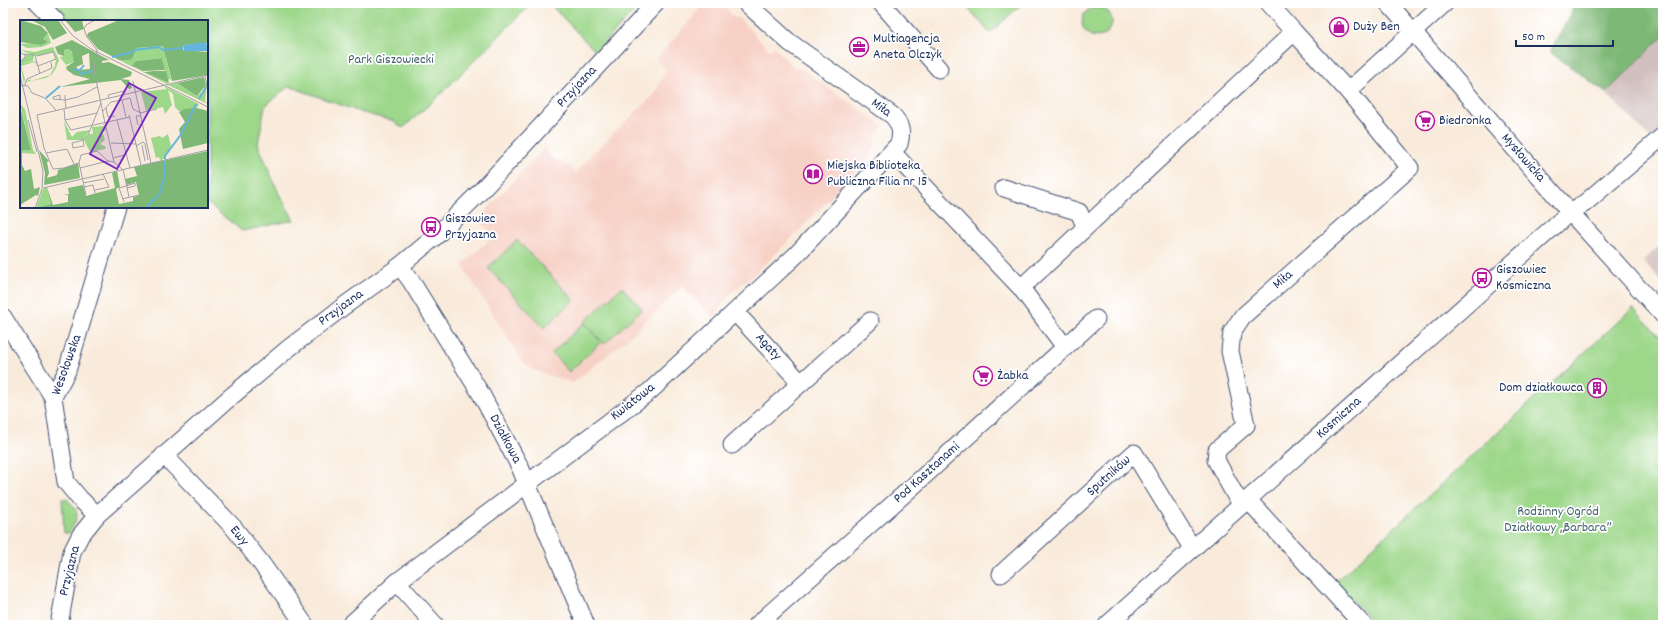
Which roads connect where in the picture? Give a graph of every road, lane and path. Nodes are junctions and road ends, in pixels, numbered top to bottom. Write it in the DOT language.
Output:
graph roads {
  1 [pos="38,3"];
  2 [pos="656,3"];
  3 [pos="746,3"];
  4 [pos="881,3"];
  5 [pos="1268,3"];
  6 [pos="1388,3"];
  7 [pos="1445,3"];
  8 [pos="55,20"];
  9 [pos="1413,31"];
  10 [pos="1294,32"];
  11 [pos="939,69"];
  12 [pos="1348,91"];
  13 [pos="1663,136"];
  14 [pos="892,152"];
  15 [pos="1004,188"];
  16 [pos="116,208"];
  17 [pos="1570,212"];
  18 [pos="1085,226"];
  19 [pos="400,266"];
  20 [pos="1021,288"];
  21 [pos="736,312"];
  22 [pos="1663,315"];
  23 [pos="3,317"];
  24 [pos="1096,318"];
  25 [pos="870,321"];
  26 [pos="1065,347"];
  27 [pos="801,383"];
  28 [pos="53,397"];
  29 [pos="732,445"];
  30 [pos="164,456"];
  31 [pos="528,484"];
  32 [pos="1245,502"];
  33 [pos="96,515"];
  34 [pos="1194,548"];
  35 [pos="1001,574"];
  36 [pos="397,582"];
  37 [pos="59,625"];
  38 [pos="305,625"];
  39 [pos="350,625"];
  40 [pos="434,625"];
  41 [pos="586,625"];
  42 [pos="757,625"];
  43 [pos="1108,625"];
  44 [pos="1363,625"];
  1 -- 8 [label="street"];
  2 -- 19 [label="street, Przyjazna"];
  3 -- 14 [label="street, Miła"];
  4 -- 11 [label="street"];
  5 -- 10 [label="street, Miła"];
  6 -- 9 [label="street, Mysłowicka"];
  7 -- 9 [label="street"];
  9 -- 12 [label="street"];
  9 -- 17 [label="street, Mysłowicka"];
  10 -- 12 [label="street, Miła"];
  10 -- 18 [label="street"];
  12 -- 32 [label="street, Miła"];
  13 -- 17 [label="street"];
  14 -- 20 [label="street"];
  14 -- 21 [label="street, Kwiatowa"];
  15 -- 18 [label="street"];
  16 -- 28 [label="street, Wesołowska"];
  17 -- 22 [label="street, Mysłowicka"];
  17 -- 32 [label="street, Kosmiczna"];
  18 -- 20 [label="street"];
  19 -- 30 [label="street, Przyjazna"];
  19 -- 31 [label="street, Działkowa"];
  20 -- 26 [label="street"];
  21 -- 27 [label="street, Agaty"];
  21 -- 31 [label="street, Kwiatowa"];
  23 -- 28 [label="street"];
  24 -- 26 [label="street, Pod Kasztanami"];
  25 -- 27 [label="street"];
  26 -- 42 [label="street, Pod Kasztanami"];
  27 -- 29 [label="street"];
  28 -- 33 [label="street, Wesołowska"];
  30 -- 33 [label="street, Przyjazna"];
  30 -- 38 [label="street, Ewy"];
  31 -- 36 [label="street, Kwiatowa"];
  31 -- 41 [label="street, Działkowa"];
  32 -- 34 [label="street, Kosmiczna"];
  32 -- 44 [label="street"];
  33 -- 37 [label="street, Przyjazna"];
  34 -- 35 [label="street, Sputników"];
  34 -- 43 [label="street, Kosmiczna"];
  36 -- 39 [label="street, Kwiatowa"];
  36 -- 40 [label="street"];
}
